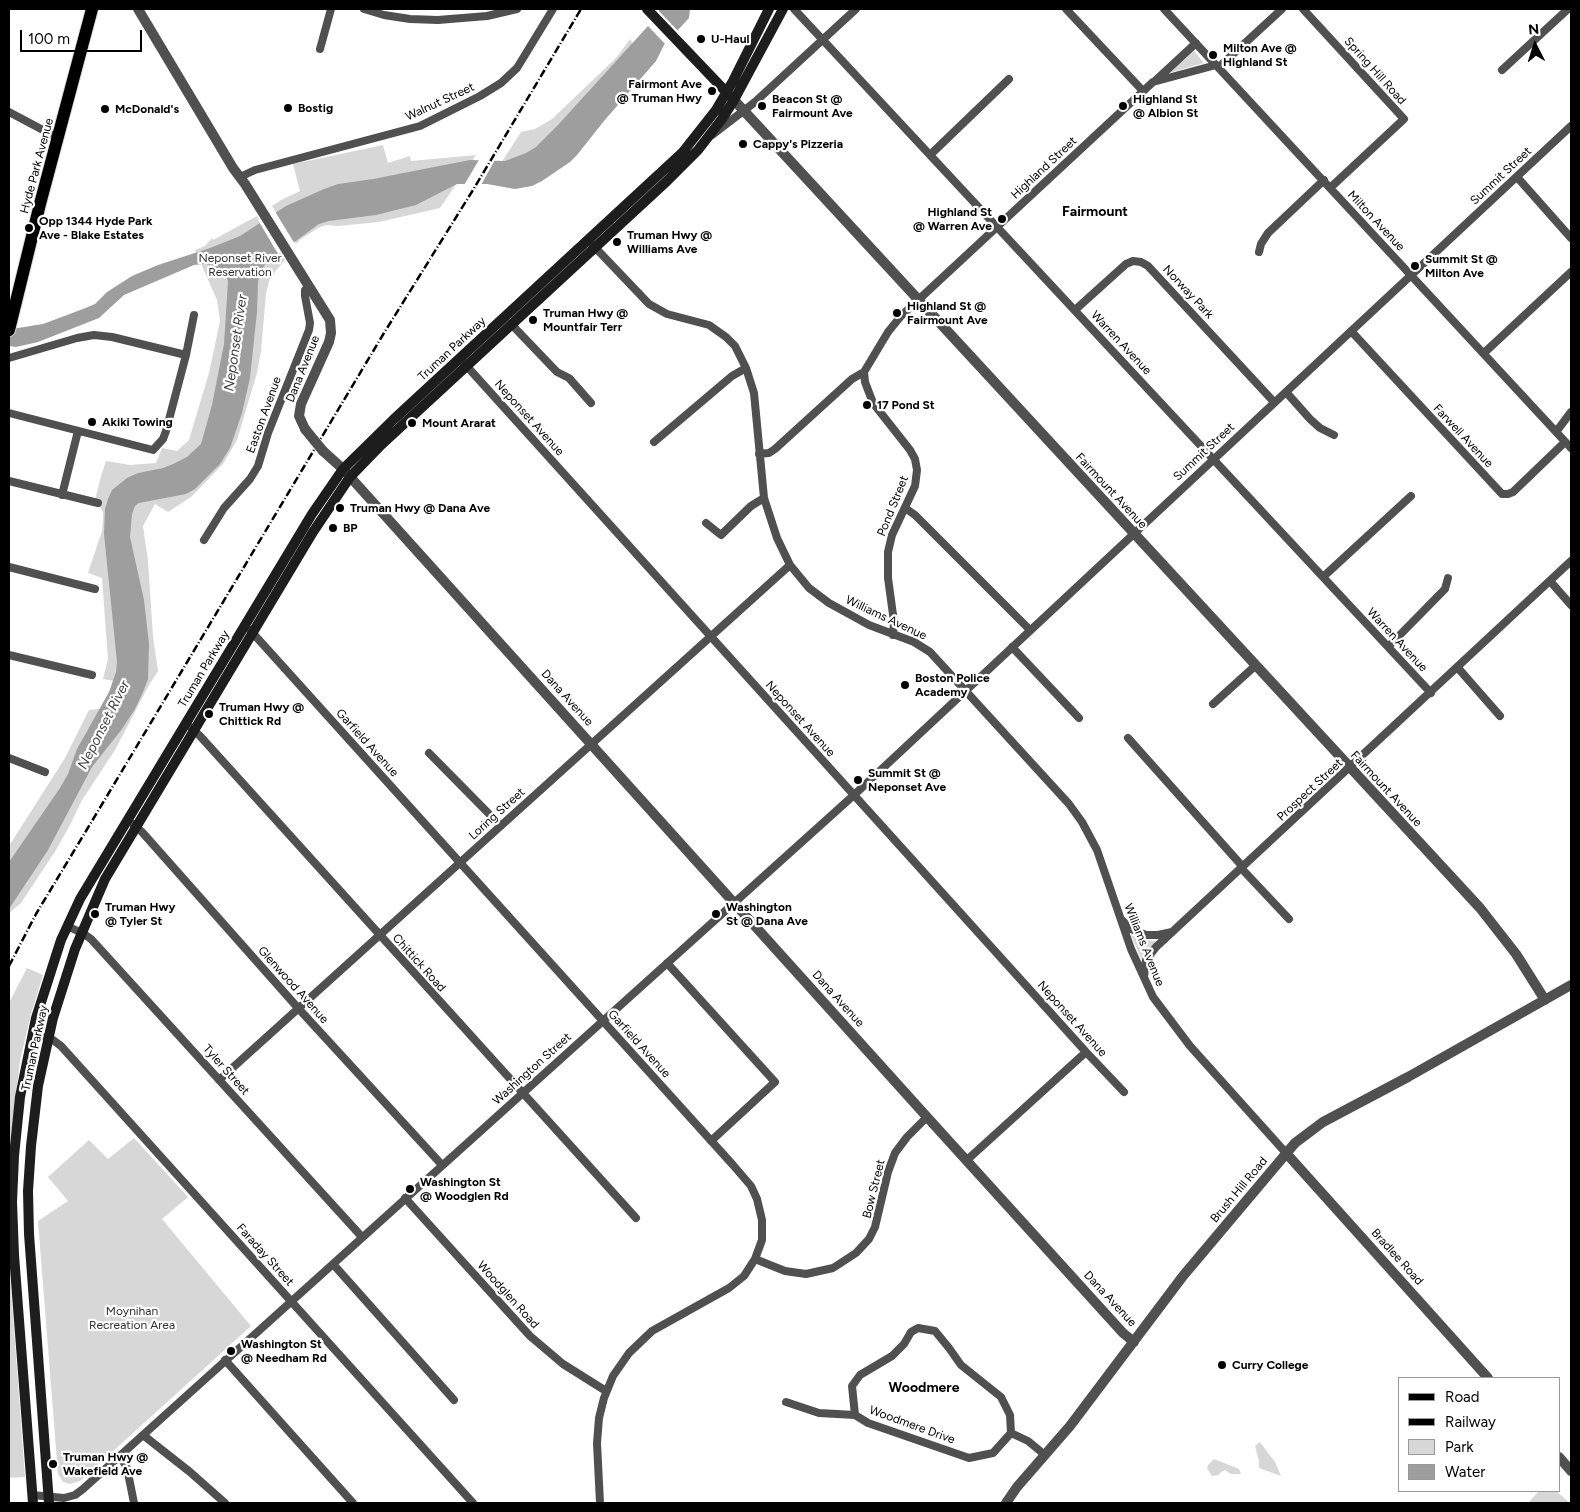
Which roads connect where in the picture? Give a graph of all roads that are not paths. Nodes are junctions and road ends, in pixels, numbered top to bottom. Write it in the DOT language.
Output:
graph roads {
  1 [pos="92,9"];
  2 [pos="138,9"];
  3 [pos="331,9"];
  4 [pos="364,9"];
  5 [pos="517,9"];
  6 [pos="553,9"];
  7 [pos="769,9"];
  8 [pos="783,9"];
  9 [pos="794,9"];
  10 [pos="856,9"];
  11 [pos="1066,9"];
  12 [pos="1164,9"];
  13 [pos="1282,9"];
  14 [pos="1303,9"];
  15 [pos="1568,9"];
  16 [pos="508,10"];
  17 [pos="649,11"];
  18 [pos="823,39"];
  19 [pos="1196,43"];
  20 [pos="320,49"];
  21 [pos="1218,66"];
  22 [pos="1502,70"];
  23 [pos="1008,79"];
  24 [pos="1153,82"];
  25 [pos="1143,91"];
  26 [pos="726,92"];
  27 [pos="734,100"];
  28 [pos="744,111"];
  29 [pos="9,112"];
  30 [pos="1571,126"];
  31 [pos="58,138"];
  32 [pos="707,139"];
  33 [pos="930,155"];
  34 [pos="240,177"];
  35 [pos="1517,177"];
  36 [pos="1324,180"];
  37 [pos="1330,188"];
  38 [pos="997,227"];
  39 [pos="1571,238"];
  40 [pos="592,243"];
  41 [pos="1259,252"];
  42 [pos="1571,272"];
  43 [pos="1411,275"];
  44 [pos="309,286"];
  45 [pos="918,300"];
  46 [pos="1075,310"];
  47 [pos="194,315"];
  48 [pos="512,325"];
  49 [pos="9,330"];
  50 [pos="1351,331"];
  51 [pos="1484,353"];
  52 [pos="186,355"];
  53 [pos="9,358"];
  54 [pos="464,363"];
  55 [pos="746,368"];
  56 [pos="864,372"];
  57 [pos="1286,392"];
  58 [pos="1274,402"];
  59 [pos="591,403"];
  60 [pos="1571,412"];
  61 [pos="9,413"];
  62 [pos="78,431"];
  63 [pos="1556,432"];
  64 [pos="1334,435"];
  65 [pos="654,442"];
  66 [pos="1565,442"];
  67 [pos="1571,448"];
  68 [pos="760,454"];
  69 [pos="1213,459"];
  70 [pos="347,473"];
  71 [pos="9,481"];
  72 [pos="62,495"];
  73 [pos="1411,496"];
  74 [pos="764,498"];
  75 [pos="98,503"];
  76 [pos="905,508"];
  77 [pos="706,523"];
  78 [pos="1134,534"];
  79 [pos="204,540"];
  80 [pos="1571,562"];
  81 [pos="790,565"];
  82 [pos="9,567"];
  83 [pos="1323,577"];
  84 [pos="1448,578"];
  85 [pos="1550,581"];
  86 [pos="95,589"];
  87 [pos="1571,605"];
  88 [pos="248,629"];
  89 [pos="1030,630"];
  90 [pos="893,635"];
  91 [pos="710,636"];
  92 [pos="1012,647"];
  93 [pos="1388,647"];
  94 [pos="9,655"];
  95 [pos="1255,666"];
  96 [pos="1458,668"];
  97 [pos="92,676"];
  98 [pos="965,691"];
  99 [pos="1431,693"];
  100 [pos="1214,704"];
  101 [pos="1500,716"];
  102 [pos="1079,718"];
  103 [pos="190,727"];
  104 [pos="1128,738"];
  105 [pos="591,744"];
  106 [pos="428,752"];
  107 [pos="9,758"];
  108 [pos="1350,768"];
  109 [pos="45,772"];
  110 [pos="854,795"];
  111 [pos="131,823"];
  112 [pos="501,826"];
  113 [pos="460,862"];
  114 [pos="1242,868"];
  115 [pos="733,903"];
  116 [pos="1120,918"];
  117 [pos="1289,919"];
  118 [pos="68,926"];
  119 [pos="1174,931"];
  120 [pos="81,932"];
  121 [pos="379,935"];
  122 [pos="667,963"];
  123 [pos="1144,979"];
  124 [pos="1571,985"];
  125 [pos="1545,1000"];
  126 [pos="298,1008"];
  127 [pos="603,1021"];
  128 [pos="32,1033"];
  129 [pos="48,1038"];
  130 [pos="1086,1052"];
  131 [pos="219,1080"];
  132 [pos="1124,1092"];
  133 [pos="522,1094"];
  134 [pos="927,1117"];
  135 [pos="711,1141"];
  136 [pos="1286,1154"];
  137 [pos="967,1160"];
  138 [pos="442,1166"];
  139 [pos="406,1198"];
  140 [pos="636,1218"];
  141 [pos="362,1237"];
  142 [pos="755,1260"];
  143 [pos="333,1264"];
  144 [pos="291,1301"];
  145 [pos="1134,1342"];
  146 [pos="225,1360"];
  147 [pos="1487,1377"];
  148 [pos="606,1391"];
  149 [pos="454,1400"];
  150 [pos="786,1402"];
  151 [pos="855,1416"];
  152 [pos="1011,1433"];
  153 [pos="142,1435"];
  154 [pos="1046,1454"];
  155 [pos="120,1456"];
  156 [pos="1560,1458"];
  157 [pos="1571,1471"];
  158 [pos="32,1499"];
  159 [pos="49,1500"];
  160 [pos="134,1503"];
  161 [pos="224,1503"];
  162 [pos="354,1503"];
  163 [pos="473,1503"];
  164 [pos="600,1503"];
  165 [pos="1006,1503"];
  1 -- 31 [label="main road, Hyde Park Avenue"];
  2 -- 34 [label="street, Dana Avenue"];
  3 -- 20 [label="street"];
  4 -- 16 [label="street"];
  5 -- 16 [label="street"];
  6 -- 34 [label="street, Walnut Street"];
  7 -- 26 [label="main road, Truman Parkway"];
  8 -- 27 [label="main road, Truman Parkway"];
  9 -- 18 [label="street, Warren Avenue"];
  10 -- 18 [label="street"];
  11 -- 25 [label="street"];
  12 -- 19 [label="street, Milton Avenue"];
  13 -- 21 [label="street, Highland Street"];
  14 -- 37 [label="street, Spring Hill Road"];
  15 -- 22 [label="street"];
  17 -- 26 [label="main road, Fairmount Avenue"];
  18 -- 28 [label="street"];
  18 -- 33 [label="street, Warren Avenue"];
  19 -- 21 [label="street, Milton Avenue"];
  19 -- 24 [label="street, Highland Street"];
  21 -- 24 [label="street, Highland Street"];
  21 -- 36 [label="street, Milton Avenue"];
  23 -- 33 [label="street"];
  24 -- 25 [label="street, Highland Street"];
  25 -- 38 [label="street, Highland Street"];
  26 -- 27 [label="main road, Fairmount Avenue"];
  26 -- 40 [label="main road, Truman Parkway"];
  27 -- 28 [label="street, Fairmount Avenue"];
  27 -- 32 [label="main road, Truman Parkway"];
  28 -- 32 [label="street"];
  28 -- 45 [label="street, Fairmount Avenue"];
  29 -- 31 [label="street"];
  30 -- 35 [label="street, Summit Street"];
  31 -- 49 [label="main road, Hyde Park Avenue"];
  32 -- 40 [label="main road, Truman Parkway"];
  33 -- 38 [label="street, Warren Avenue"];
  34 -- 44 [label="street, Dana Avenue"];
  35 -- 39 [label="street"];
  35 -- 43 [label="street, Summit Street"];
  36 -- 37 [label="street, Milton Avenue"];
  36 -- 41 [label="street"];
  37 -- 43 [label="street, Milton Avenue"];
  38 -- 45 [label="street, Highland Street"];
  38 -- 46 [label="street, Warren Avenue"];
  40 -- 48 [label="main road, Truman Parkway"];
  40 -- 54 [label="main road, Truman Parkway"];
  40 -- 55 [label="street, Williams Avenue"];
  42 -- 51 [label="street"];
  43 -- 50 [label="street, Summit Street"];
  43 -- 51 [label="street, Milton Avenue"];
  44 -- 70 [label="street, Dana Avenue, bridge"];
  44 -- 79 [label="street, Easton Avenue"];
  45 -- 56 [label="street, Highland Street"];
  45 -- 78 [label="street, Fairmount Avenue"];
  46 -- 58 [label="street, Norway Park"];
  46 -- 69 [label="street, Warren Avenue"];
  47 -- 52 [label="street"];
  48 -- 54 [label="main road, Truman Parkway"];
  48 -- 59 [label="street"];
  50 -- 57 [label="street, Summit Street"];
  50 -- 66 [label="street, Farwell Avenue"];
  51 -- 63 [label="street, Milton Avenue"];
  52 -- 53 [label="street"];
  52 -- 62 [label="street"];
  54 -- 70 [label="main road, Truman Parkway"];
  54 -- 91 [label="street, Neponset Avenue"];
  55 -- 65 [label="street"];
  55 -- 68 [label="street, Williams Avenue"];
  56 -- 68 [label="street, Highland Street"];
  56 -- 76 [label="street, Pond Street"];
  57 -- 58 [label="street, Summit Street"];
  57 -- 64 [label="street"];
  58 -- 69 [label="street, Summit Street"];
  60 -- 63 [label="street"];
  61 -- 62 [label="street"];
  62 -- 72 [label="street"];
  63 -- 66 [label="street, Milton Avenue"];
  66 -- 67 [label="street, Milton Avenue"];
  68 -- 74 [label="street, Williams Avenue"];
  69 -- 78 [label="street, Summit Street"];
  69 -- 83 [label="street, Warren Avenue"];
  70 -- 88 [label="main road, Truman Parkway"];
  70 -- 105 [label="street, Dana Avenue"];
  71 -- 72 [label="street"];
  72 -- 75 [label="street"];
  73 -- 83 [label="street"];
  74 -- 77 [label="street"];
  74 -- 81 [label="street, Williams Avenue"];
  76 -- 89 [label="street"];
  76 -- 90 [label="street, Pond Street"];
  78 -- 89 [label="street, Summit Street"];
  78 -- 95 [label="street, Fairmount Avenue"];
  80 -- 85 [label="street, Prospect Street"];
  81 -- 90 [label="street, Williams Avenue"];
  81 -- 91 [label="street, Loring Street"];
  82 -- 86 [label="street"];
  83 -- 93 [label="street, Warren Avenue"];
  84 -- 93 [label="street"];
  85 -- 87 [label="street"];
  85 -- 96 [label="street, Prospect Street"];
  88 -- 103 [label="main road, Truman Parkway"];
  88 -- 113 [label="street, Garfield Avenue"];
  89 -- 92 [label="street, Summit Street"];
  90 -- 98 [label="street, Williams Avenue"];
  91 -- 105 [label="street, Loring Street"];
  91 -- 110 [label="street, Neponset Avenue"];
  92 -- 98 [label="street, Summit Street"];
  92 -- 102 [label="street"];
  93 -- 99 [label="street, Warren Avenue"];
  94 -- 97 [label="street"];
  95 -- 100 [label="street"];
  95 -- 108 [label="street, Fairmount Avenue"];
  96 -- 99 [label="street, Prospect Street"];
  96 -- 101 [label="street"];
  98 -- 110 [label="street, Summit Street"];
  98 -- 116 [label="street, Williams Avenue"];
  99 -- 108 [label="street, Prospect Street"];
  103 -- 111 [label="main road, Truman Parkway"];
  103 -- 121 [label="street, Chittick Road"];
  104 -- 114 [label="street"];
  105 -- 112 [label="street, Loring Street"];
  105 -- 115 [label="street, Dana Avenue"];
  106 -- 112 [label="street"];
  107 -- 109 [label="street"];
  108 -- 114 [label="street, Prospect Street"];
  108 -- 125 [label="street, Fairmount Avenue"];
  110 -- 115 [label="street, Washington Street"];
  110 -- 130 [label="street, Neponset Avenue"];
  111 -- 118 [label="main road, Truman Parkway"];
  111 -- 120 [label="main road, Truman Parkway"];
  111 -- 126 [label="street, Glenwood Avenue"];
  112 -- 113 [label="street, Loring Street"];
  113 -- 121 [label="street, Loring Street"];
  113 -- 127 [label="street, Garfield Avenue"];
  114 -- 117 [label="street"];
  114 -- 119 [label="street, Prospect Street"];
  115 -- 122 [label="street, Washington Street"];
  115 -- 134 [label="street, Dana Avenue"];
  116 -- 119 [label="street"];
  116 -- 123 [label="street, Williams Avenue"];
  118 -- 120 [label="street, Tyler Street"];
  118 -- 128 [label="main road, Truman Parkway"];
  119 -- 123 [label="street, Prospect Street"];
  120 -- 129 [label="main road, Truman Parkway"];
  120 -- 131 [label="street, Tyler Street"];
  121 -- 126 [label="street, Loring Street"];
  121 -- 133 [label="street, Chittick Road"];
  122 -- 127 [label="street, Washington Street"];
  122 -- 135 [label="street"];
  123 -- 136 [label="street, Williams Avenue"];
  124 -- 125 [label="street, Brush Hill Road"];
  125 -- 136 [label="street, Brush Hill Road"];
  126 -- 131 [label="street, Loring Street"];
  126 -- 138 [label="street, Glenwood Avenue"];
  127 -- 133 [label="street, Washington Street"];
  127 -- 135 [label="street, Garfield Avenue"];
  128 -- 129 [label="street, Faraday Street"];
  128 -- 158 [label="main road, Truman Parkway"];
  129 -- 144 [label="street, Faraday Street"];
  129 -- 159 [label="main road, Truman Parkway"];
  130 -- 132 [label="street, Neponset Avenue"];
  130 -- 137 [label="street"];
  131 -- 141 [label="street, Tyler Street"];
  133 -- 138 [label="street, Washington Street"];
  133 -- 140 [label="street, Chittick Road"];
  134 -- 137 [label="street, Dana Avenue"];
  134 -- 142 [label="street, Bow Street"];
  135 -- 142 [label="street, Garfield Avenue"];
  136 -- 145 [label="street, Brush Hill Road"];
  136 -- 147 [label="street, Bradlee Road"];
  137 -- 145 [label="street, Dana Avenue"];
  138 -- 139 [label="street, Washington Street"];
  139 -- 141 [label="street, Washington Street"];
  139 -- 148 [label="street, Woodglen Road"];
  141 -- 143 [label="street, Washington Street"];
  142 -- 148 [label="street, Garfield Avenue"];
  143 -- 144 [label="street, Washington Street"];
  143 -- 149 [label="street"];
  144 -- 146 [label="street, Washington Street"];
  144 -- 163 [label="street, Faraday Street"];
  145 -- 154 [label="street, Brush Hill Road"];
  146 -- 153 [label="street, Washington Street"];
  146 -- 162 [label="street"];
  148 -- 164 [label="street, Garfield Avenue"];
  150 -- 151 [label="street"];
  151 -- 152 [label="street, Woodmere Drive"];
  151 -- 152 [label="street, Woodmere Drive"];
  152 -- 154 [label="street"];
  153 -- 155 [label="street, Washington Street"];
  153 -- 161 [label="street"];
  154 -- 165 [label="street, Brush Hill Road"];
  155 -- 159 [label="street, Washington Street"];
  155 -- 160 [label="street"];
  156 -- 157 [label="street"];
  158 -- 159 [label="street, Washington Street"];
}
